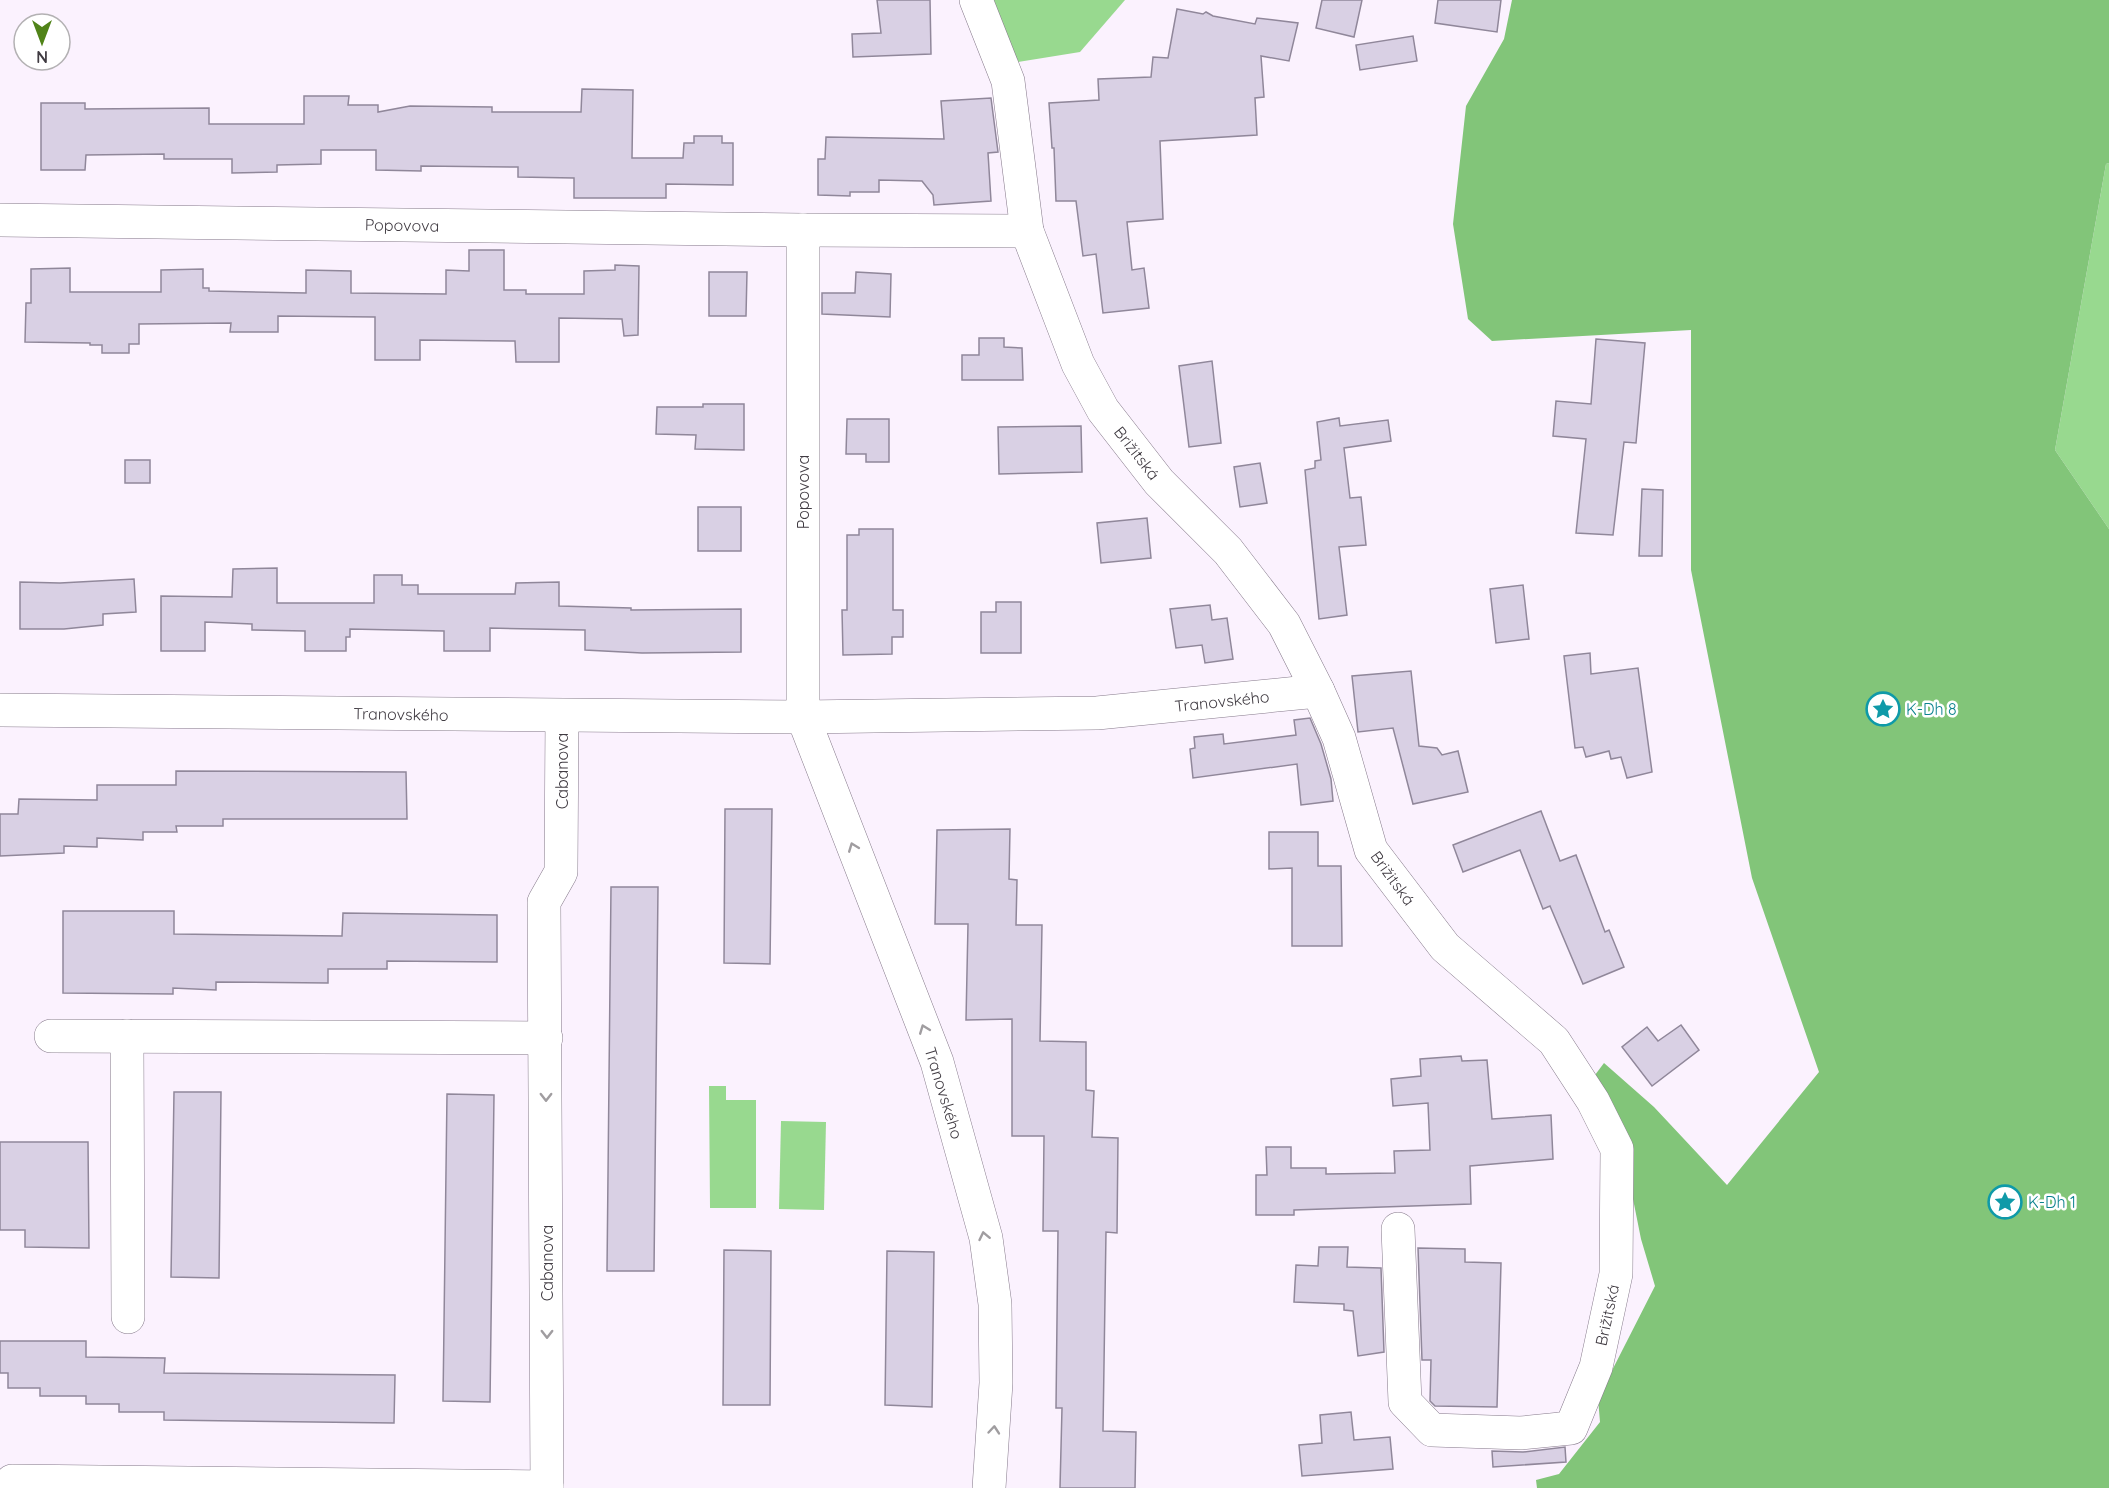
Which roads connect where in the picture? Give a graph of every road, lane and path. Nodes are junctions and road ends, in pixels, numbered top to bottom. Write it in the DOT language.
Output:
graph roads {
  1 [pos="976,0"];
  2 [pos="0,220"];
  3 [pos="803,231"];
  4 [pos="1027,231"];
  5 [pos="1318,691"];
  6 [pos="0,710"];
  7 [pos="562,716"];
  8 [pos="802,717"];
  9 [pos="51,1036"];
  10 [pos="127,1036"];
  11 [pos="546,1038"];
  12 [pos="1398,1229"];
  13 [pos="128,1317"];
  14 [pos="12,1481"];
  15 [pos="116,1486"];
  16 [pos="547,1487"];
  17 [pos="989,1488"];
  1 -- 4 [label="street, Brižitská"];
  2 -- 3 [label="street, Popovova"];
  3 -- 4 [label="street, Popovova"];
  3 -- 8 [label="street, Popovova"];
  4 -- 5 [label="street, Brižitská"];
  5 -- 8 [label="street, Tranovského"];
  5 -- 12 [label="street, Brižitská"];
  6 -- 7 [label="street, Tranovského"];
  7 -- 8 [label="street, Tranovského"];
  7 -- 11 [label="street, Cabanova"];
  17 -- 8 [label="street, Tranovského, one-way"];
  9 -- 10 [label="street"];
  10 -- 11 [label="street"];
  10 -- 13 [label="street"];
  11 -- 16 [label="street, Cabanova, one-way"];
  14 -- 15 [label="street, Cabanova"];
  15 -- 16 [label="street, Cabanova"];
}
